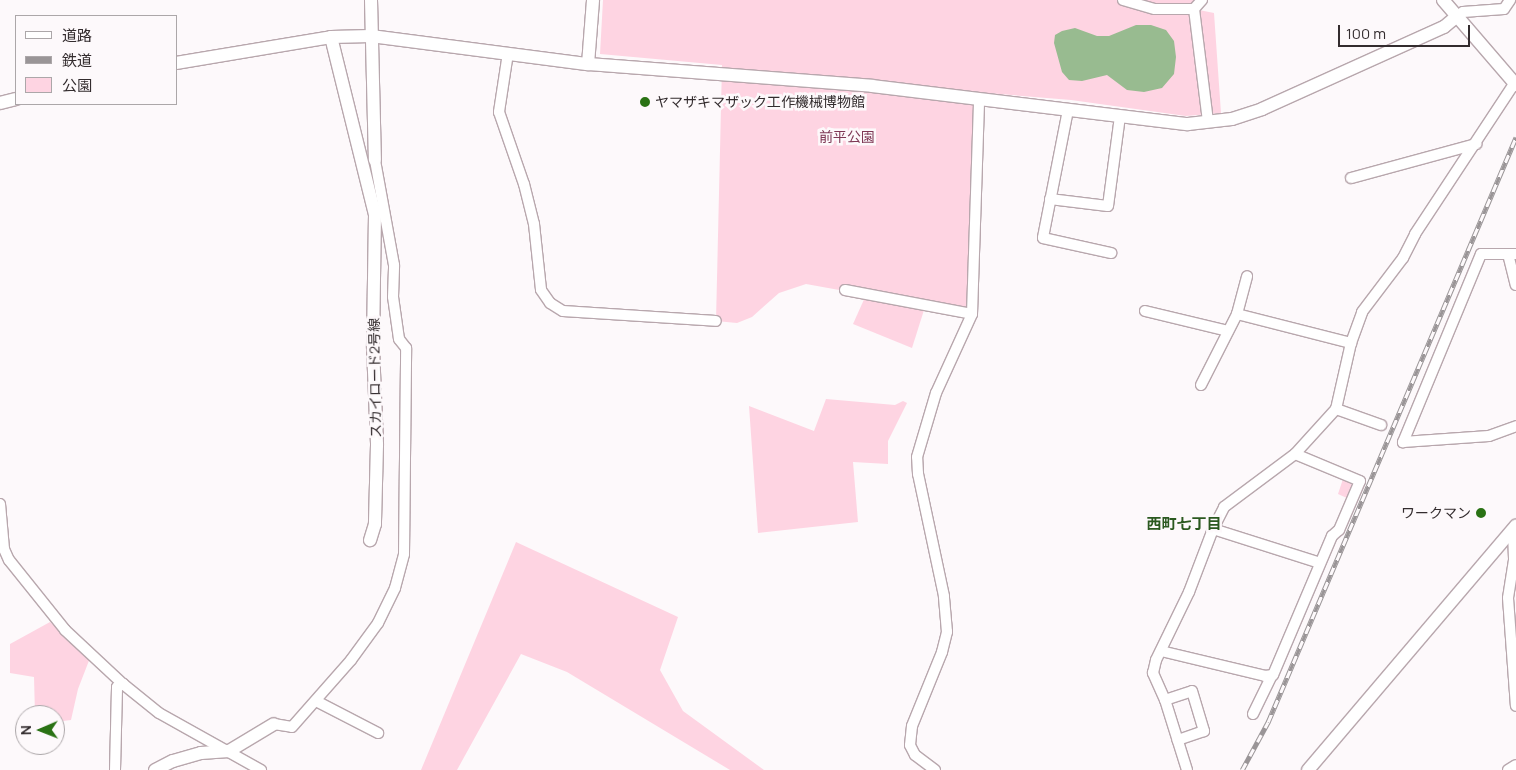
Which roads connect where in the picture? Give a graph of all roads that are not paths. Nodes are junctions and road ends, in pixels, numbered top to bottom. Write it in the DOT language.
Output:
graph roads {
  1 [pos="371,0"];
  2 [pos="593,0"];
  3 [pos="1123,0"];
  4 [pos="1202,0"];
  5 [pos="1443,0"];
  6 [pos="1510,0"];
  7 [pos="1194,9"];
  8 [pos="1457,16"];
  9 [pos="371,36"];
  10 [pos="331,37"];
  11 [pos="508,53"];
  12 [pos="178,63"];
  13 [pos="588,64"];
  14 [pos="1515,84"];
  15 [pos="15,99"];
  16 [pos="979,99"];
  17 [pos="0,103"];
  18 [pos="1068,110"];
  19 [pos="1120,116"];
  20 [pos="1208,122"];
  21 [pos="1476,144"];
  22 [pos="375,160"];
  23 [pos="1351,178"];
  24 [pos="1050,199"];
  25 [pos="1111,253"];
  26 [pos="1512,254"];
  27 [pos="1247,276"];
  28 [pos="1516,285"];
  29 [pos="845,290"];
  30 [pos="1145,312"];
  31 [pos="972,314"];
  32 [pos="1237,314"];
  33 [pos="716,321"];
  34 [pos="1228,331"];
  35 [pos="1351,343"];
  36 [pos="1201,385"];
  37 [pos="1336,409"];
  38 [pos="1381,425"];
  39 [pos="1516,426"];
  40 [pos="1295,454"];
  41 [pos="0,504"];
  42 [pos="1514,528"];
  43 [pos="1213,529"];
  44 [pos="370,540"];
  45 [pos="1320,563"];
  46 [pos="1161,651"];
  47 [pos="1272,675"];
  48 [pos="123,684"];
  49 [pos="1166,700"];
  50 [pos="316,701"];
  51 [pos="1516,706"];
  52 [pos="1253,714"];
  53 [pos="274,724"];
  54 [pos="378,733"];
  55 [pos="1178,740"];
  56 [pos="229,751"];
  57 [pos="1516,765"];
  58 [pos="115,770"];
  59 [pos="155,770"];
  60 [pos="261,770"];
  61 [pos="935,770"];
  62 [pos="1186,770"];
  63 [pos="1308,770"];
  64 [pos="1508,770"];
  1 -- 9 [label="street"];
  2 -- 13 [label="street"];
  3 -- 7 [label="street"];
  4 -- 7 [label="street"];
  5 -- 8 [label="street"];
  6 -- 8 [label="street"];
  7 -- 20 [label="street"];
  8 -- 14 [label="street"];
  8 -- 20 [label="street"];
  9 -- 10 [label="street"];
  9 -- 11 [label="street"];
  9 -- 22 [label="street"];
  10 -- 12 [label="street"];
  10 -- 44 [label="street, スカイロード2号線"];
  11 -- 13 [label="street"];
  11 -- 33 [label="street"];
  13 -- 16 [label="street"];
  14 -- 21 [label="street"];
  15 -- 17 [label="street"];
  16 -- 18 [label="street"];
  16 -- 31 [label="street"];
  18 -- 19 [label="street"];
  18 -- 24 [label="street"];
  19 -- 20 [label="street"];
  19 -- 24 [label="street"];
  21 -- 23 [label="street"];
  21 -- 35 [label="street"];
  22 -- 50 [label="street"];
  24 -- 25 [label="street"];
  26 -- 28 [label="street"];
  26 -- 39 [label="street"];
  27 -- 32 [label="street"];
  29 -- 31 [label="street"];
  30 -- 34 [label="street"];
  31 -- 61 [label="street"];
  32 -- 34 [label="street"];
  32 -- 35 [label="street"];
  34 -- 36 [label="street"];
  35 -- 37 [label="street"];
  37 -- 38 [label="street"];
  37 -- 40 [label="street"];
  40 -- 43 [label="street"];
  40 -- 45 [label="street"];
  41 -- 48 [label="street"];
  42 -- 51 [label="street"];
  42 -- 63 [label="street"];
  43 -- 45 [label="street"];
  43 -- 46 [label="street"];
  45 -- 47 [label="street"];
  46 -- 47 [label="street"];
  46 -- 49 [label="street"];
  47 -- 52 [label="street"];
  48 -- 56 [label="street"];
  48 -- 58 [label="street"];
  49 -- 55 [label="street"];
  49 -- 55 [label="street"];
  50 -- 53 [label="street"];
  50 -- 54 [label="street"];
  53 -- 56 [label="street"];
  55 -- 62 [label="street"];
  56 -- 59 [label="street"];
  56 -- 60 [label="street"];
  57 -- 64 [label="street"];
}
